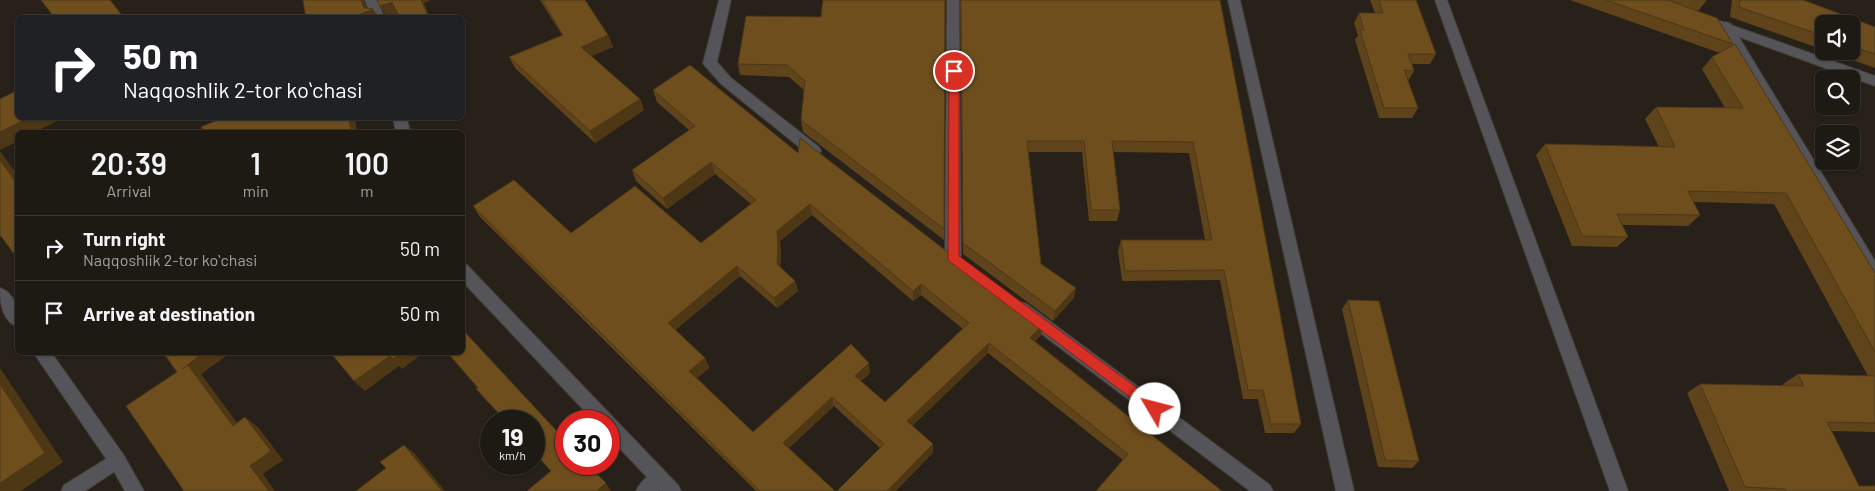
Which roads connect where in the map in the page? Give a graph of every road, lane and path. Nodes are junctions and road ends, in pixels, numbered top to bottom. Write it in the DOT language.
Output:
graph roads {
  1 [pos="371,0"];
  2 [pos="725,0"];
  3 [pos="953,0"];
  4 [pos="1234,0"];
  5 [pos="1442,0"];
  6 [pos="378,15"];
  7 [pos="1691,15"];
  8 [pos="1726,26"];
  9 [pos="1875,81"];
  10 [pos="824,158"];
  11 [pos="938,246"];
  12 [pos="465,273"];
  13 [pos="1875,274"];
  14 [pos="0,295"];
  15 [pos="1009,300"];
  16 [pos="15,316"];
  17 [pos="43,355"];
  18 [pos="595,410"];
  19 [pos="620,437"];
  20 [pos="117,460"];
  21 [pos="659,478"];
  22 [pos="70,491"];
  23 [pos="136,491"];
  24 [pos="645,491"];
  25 [pos="672,491"];
  26 [pos="1264,491"];
  27 [pos="1345,491"];
  28 [pos="1619,491"];
  1 -- 6 [label="street"];
  2 -- 10 [label="street"];
  3 -- 11 [label="street"];
  4 -- 27 [label="street"];
  5 -- 28 [label="street"];
  7 -- 8 [label="street"];
  8 -- 9 [label="street"];
  8 -- 13 [label="street"];
  12 -- 18 [label="street"];
  14 -- 16 [label="street"];
  15 -- 26 [label="street"];
  17 -- 20 [label="street"];
  19 -- 21 [label="street"];
  20 -- 22 [label="street"];
  20 -- 23 [label="street"];
  21 -- 24 [label="street"];
  21 -- 25 [label="street"];
}
